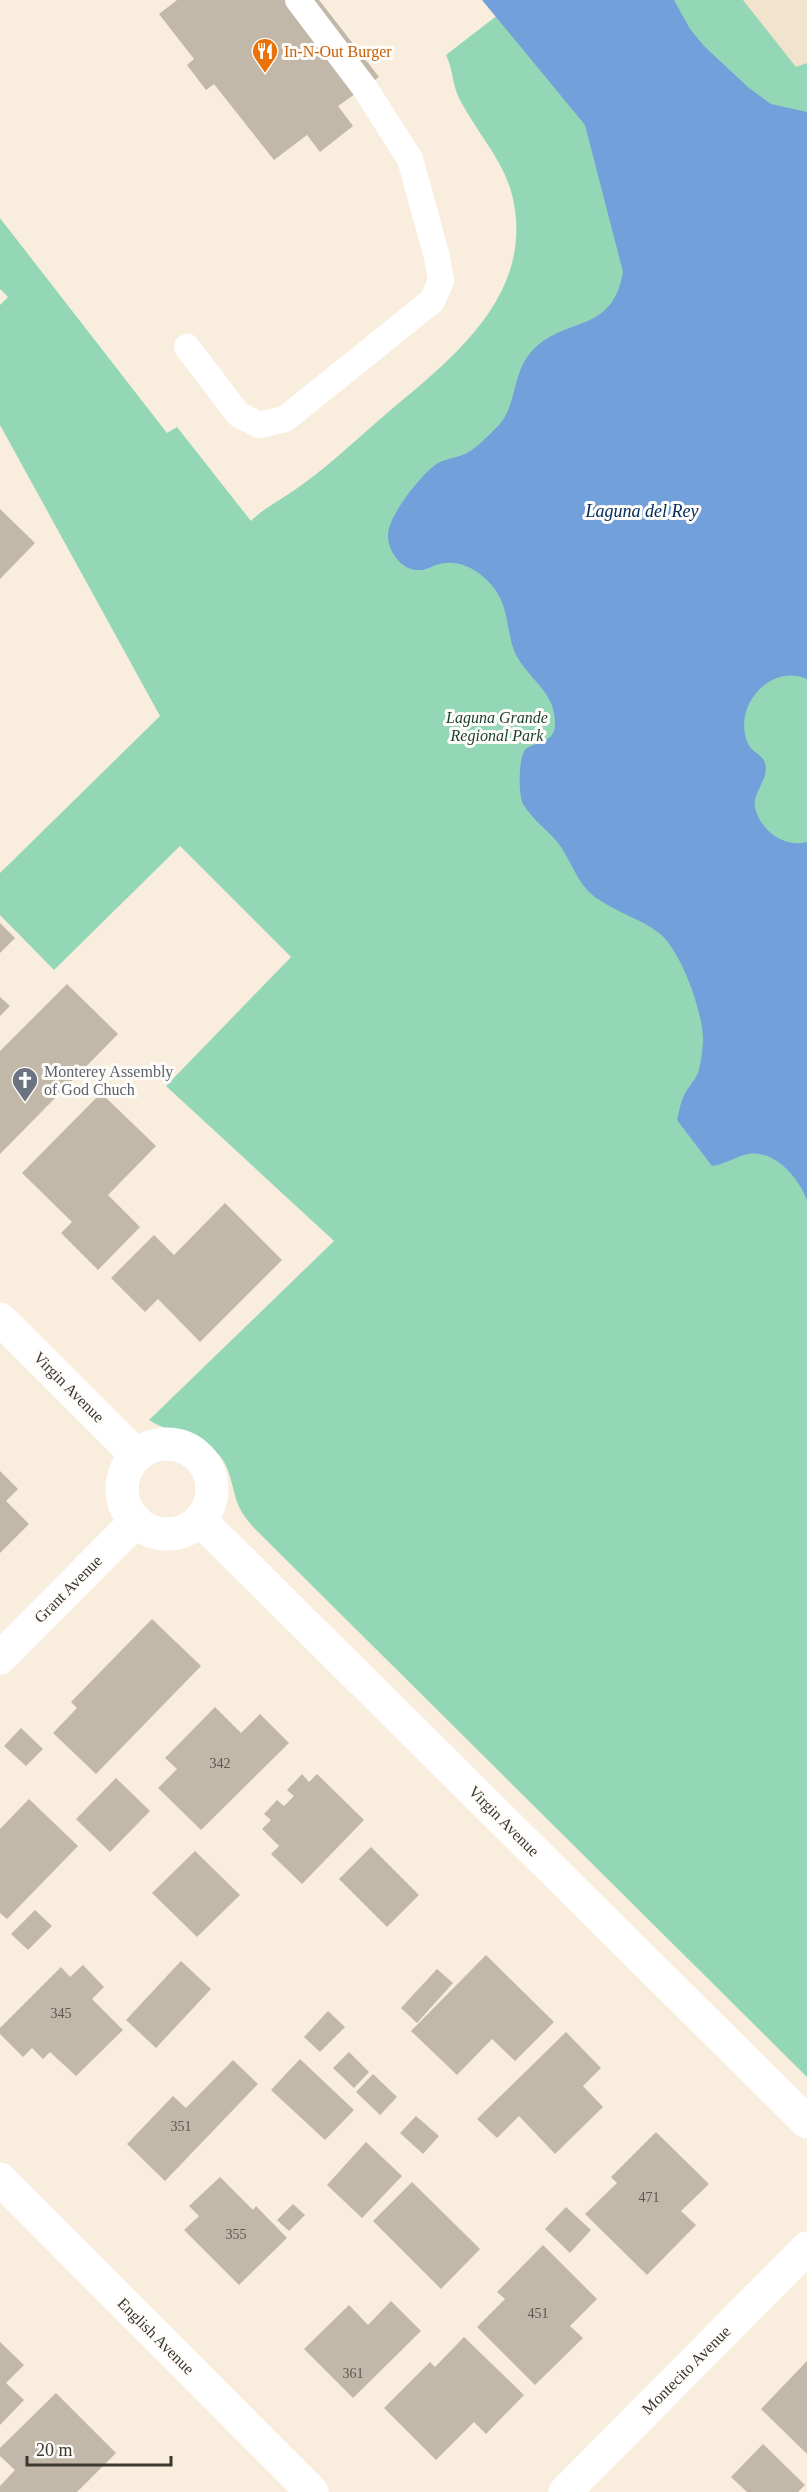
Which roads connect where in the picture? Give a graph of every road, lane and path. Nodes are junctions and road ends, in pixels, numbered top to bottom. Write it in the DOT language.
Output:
graph roads {
  1 [pos="298,0"];
  2 [pos="187,347"];
  3 [pos="0,1318"];
  4 [pos="137,1456"];
  5 [pos="200,1520"];
  6 [pos="136,1521"];
  7 [pos="0,1658"];
  8 [pos="807,2122"];
  9 [pos="0,2179"];
  10 [pos="807,2248"];
  11 [pos="312,2492"];
  12 [pos="565,2492"];
  1 -- 2 [label="lane"];
  3 -- 4 [label="street, Virgin Avenue"];
  4 -- 5 [label="street"];
  4 -- 6 [label="street"];
  5 -- 6 [label="street"];
  5 -- 8 [label="street, Virgin Avenue"];
  6 -- 7 [label="street, Grant Avenue"];
  9 -- 11 [label="street, English Avenue"];
  10 -- 12 [label="street, Montecito Avenue"];
}
